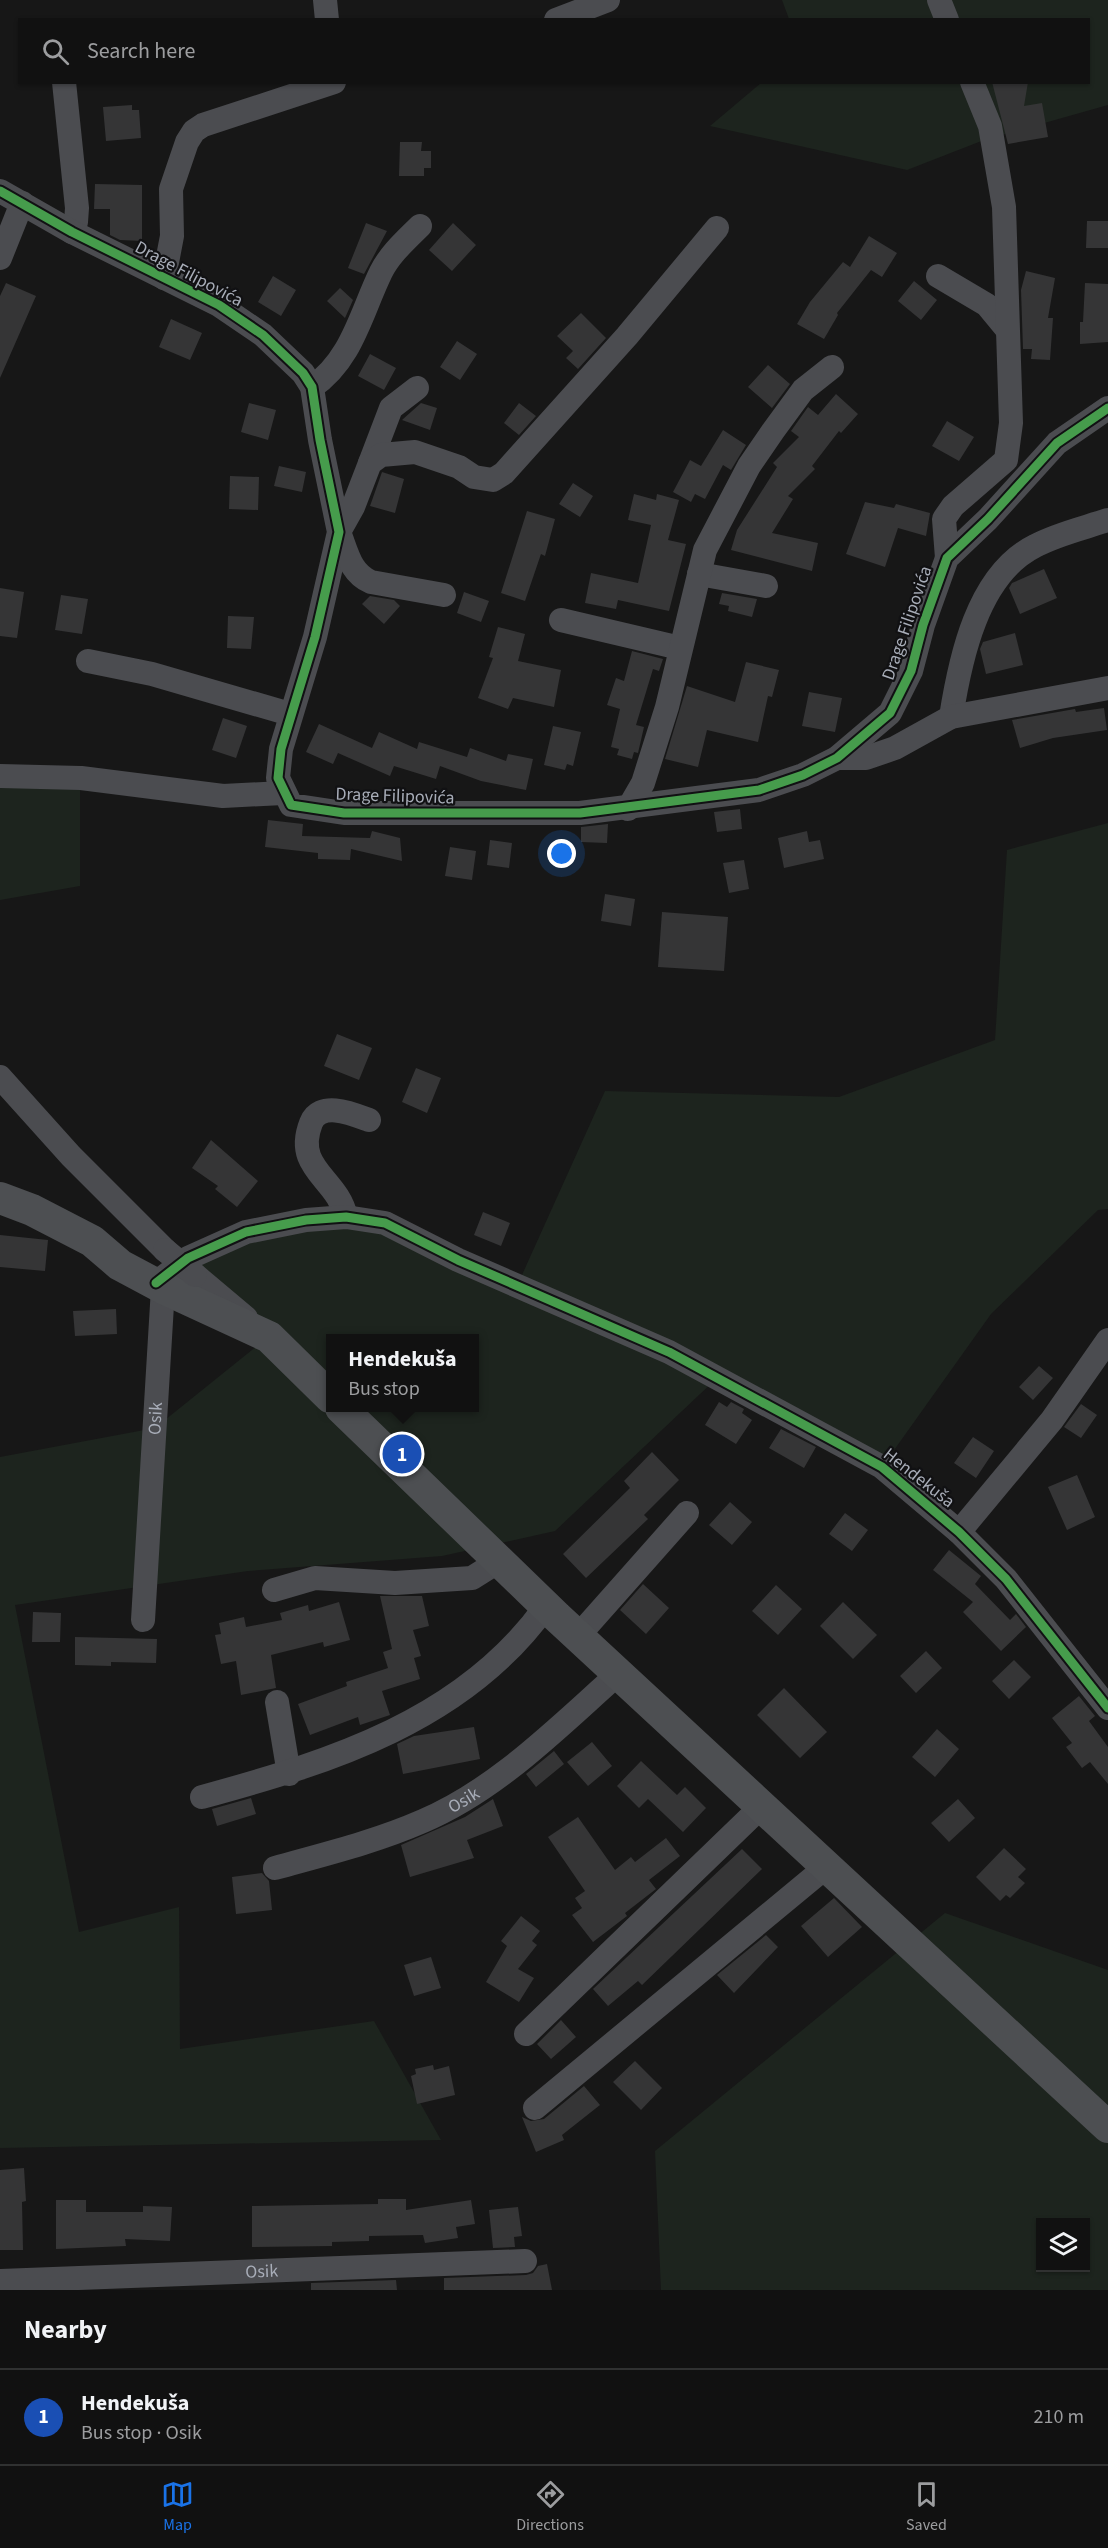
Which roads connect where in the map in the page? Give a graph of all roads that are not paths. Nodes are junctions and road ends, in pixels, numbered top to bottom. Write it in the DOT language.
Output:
graph roads {
  1 [pos="325,0"];
  2 [pos="551,0"];
  3 [pos="608,0"];
  4 [pos="939,0"];
  5 [pos="327,18"];
  6 [pos="556,18"];
  7 [pos="561,18"];
  8 [pos="946,18"];
  9 [pos="64,84"];
  10 [pos="328,84"];
  11 [pos="973,84"];
  12 [pos="0,191"];
  13 [pos="22,203"];
  14 [pos="420,226"];
  15 [pos="717,228"];
  16 [pos="72,232"];
  17 [pos="0,258"];
  18 [pos="938,276"];
  19 [pos="164,278"];
  20 [pos="1006,328"];
  21 [pos="832,367"];
  22 [pos="312,387"];
  23 [pos="417,388"];
  24 [pos="1108,408"];
  25 [pos="370,463"];
  26 [pos="1108,520"];
  27 [pos="339,532"];
  28 [pos="947,558"];
  29 [pos="699,574"];
  30 [pos="766,586"];
  31 [pos="444,595"];
  32 [pos="561,620"];
  33 [pos="680,648"];
  34 [pos="88,661"];
  35 [pos="1108,688"];
  36 [pos="290,714"];
  37 [pos="951,717"];
  38 [pos="837,758"];
  39 [pos="0,776"];
  40 [pos="283,793"];
  41 [pos="628,809"];
  42 [pos="0,1077"];
  43 [pos="369,1120"];
  44 [pos="0,1198"];
  45 [pos="346,1217"];
  46 [pos="160,1285"];
  47 [pos="269,1337"];
  48 [pos="1108,1340"];
  49 [pos="326,1393"];
  50 [pos="346,1412"];
  51 [pos="687,1513"];
  52 [pos="959,1532"];
  53 [pos="499,1561"];
  54 [pos="273,1590"];
  55 [pos="546,1606"];
  56 [pos="143,1620"];
  57 [pos="578,1636"];
  58 [pos="618,1674"];
  59 [pos="277,1702"];
  60 [pos="1108,1708"];
  61 [pos="289,1774"];
  62 [pos="202,1797"];
  63 [pos="761,1806"];
  64 [pos="826,1867"];
  65 [pos="275,1868"];
  66 [pos="526,2034"];
  67 [pos="535,2108"];
  68 [pos="1108,2127"];
  69 [pos="525,2261"];
  70 [pos="0,2281"];
  1 -- 5 [label="street"];
  2 -- 6 [label="street"];
  3 -- 7 [label="street"];
  4 -- 8 [label="street"];
  9 -- 16 [label="street"];
  10 -- 19 [label="street"];
  11 -- 20 [label="street, Drage Filipovića"];
  12 -- 13 [label="street, Drage Filipovića"];
  13 -- 16 [label="street, Drage Filipovića"];
  13 -- 17 [label="street"];
  14 -- 22 [label="street"];
  15 -- 25 [label="street"];
  16 -- 19 [label="street, Drage Filipovića"];
  18 -- 20 [label="street"];
  19 -- 22 [label="street, Drage Filipovića"];
  20 -- 28 [label="street, Drage Filipovića"];
  21 -- 29 [label="street"];
  22 -- 27 [label="street"];
  23 -- 25 [label="street"];
  24 -- 28 [label="street, Drage Filipovića"];
  25 -- 27 [label="street"];
  26 -- 37 [label="street"];
  27 -- 31 [label="street"];
  27 -- 36 [label="street"];
  28 -- 38 [label="street, Drage Filipovića"];
  29 -- 30 [label="street"];
  29 -- 33 [label="street"];
  32 -- 33 [label="street"];
  33 -- 41 [label="street"];
  34 -- 36 [label="street"];
  35 -- 37 [label="street, Drage Filipovića"];
  36 -- 40 [label="street"];
  37 -- 38 [label="street, Drage Filipovića"];
  38 -- 41 [label="street, Drage Filipovića"];
  39 -- 40 [label="street"];
  40 -- 41 [label="street, Drage Filipovića"];
  42 -- 47 [label="street, bridge"];
  43 -- 45 [label="street"];
  44 -- 46 [label="main road"];
  45 -- 46 [label="street, Hendekuša"];
  45 -- 52 [label="street, Hendekuša"];
  46 -- 47 [label="main road"];
  46 -- 56 [label="street, Osik"];
  47 -- 49 [label="main road"];
  48 -- 52 [label="street, Hendekuša"];
  50 -- 53 [label="main road"];
  51 -- 57 [label="street"];
  52 -- 60 [label="street, Hendekuša"];
  53 -- 54 [label="street"];
  53 -- 55 [label="main road"];
  55 -- 57 [label="main road"];
  55 -- 61 [label="street"];
  57 -- 58 [label="main road"];
  58 -- 63 [label="main road"];
  58 -- 65 [label="street, Osik"];
  59 -- 61 [label="street"];
  61 -- 62 [label="street"];
  63 -- 64 [label="main road"];
  63 -- 66 [label="street"];
  64 -- 67 [label="street"];
  64 -- 68 [label="main road"];
  69 -- 70 [label="street, Osik"];
}
